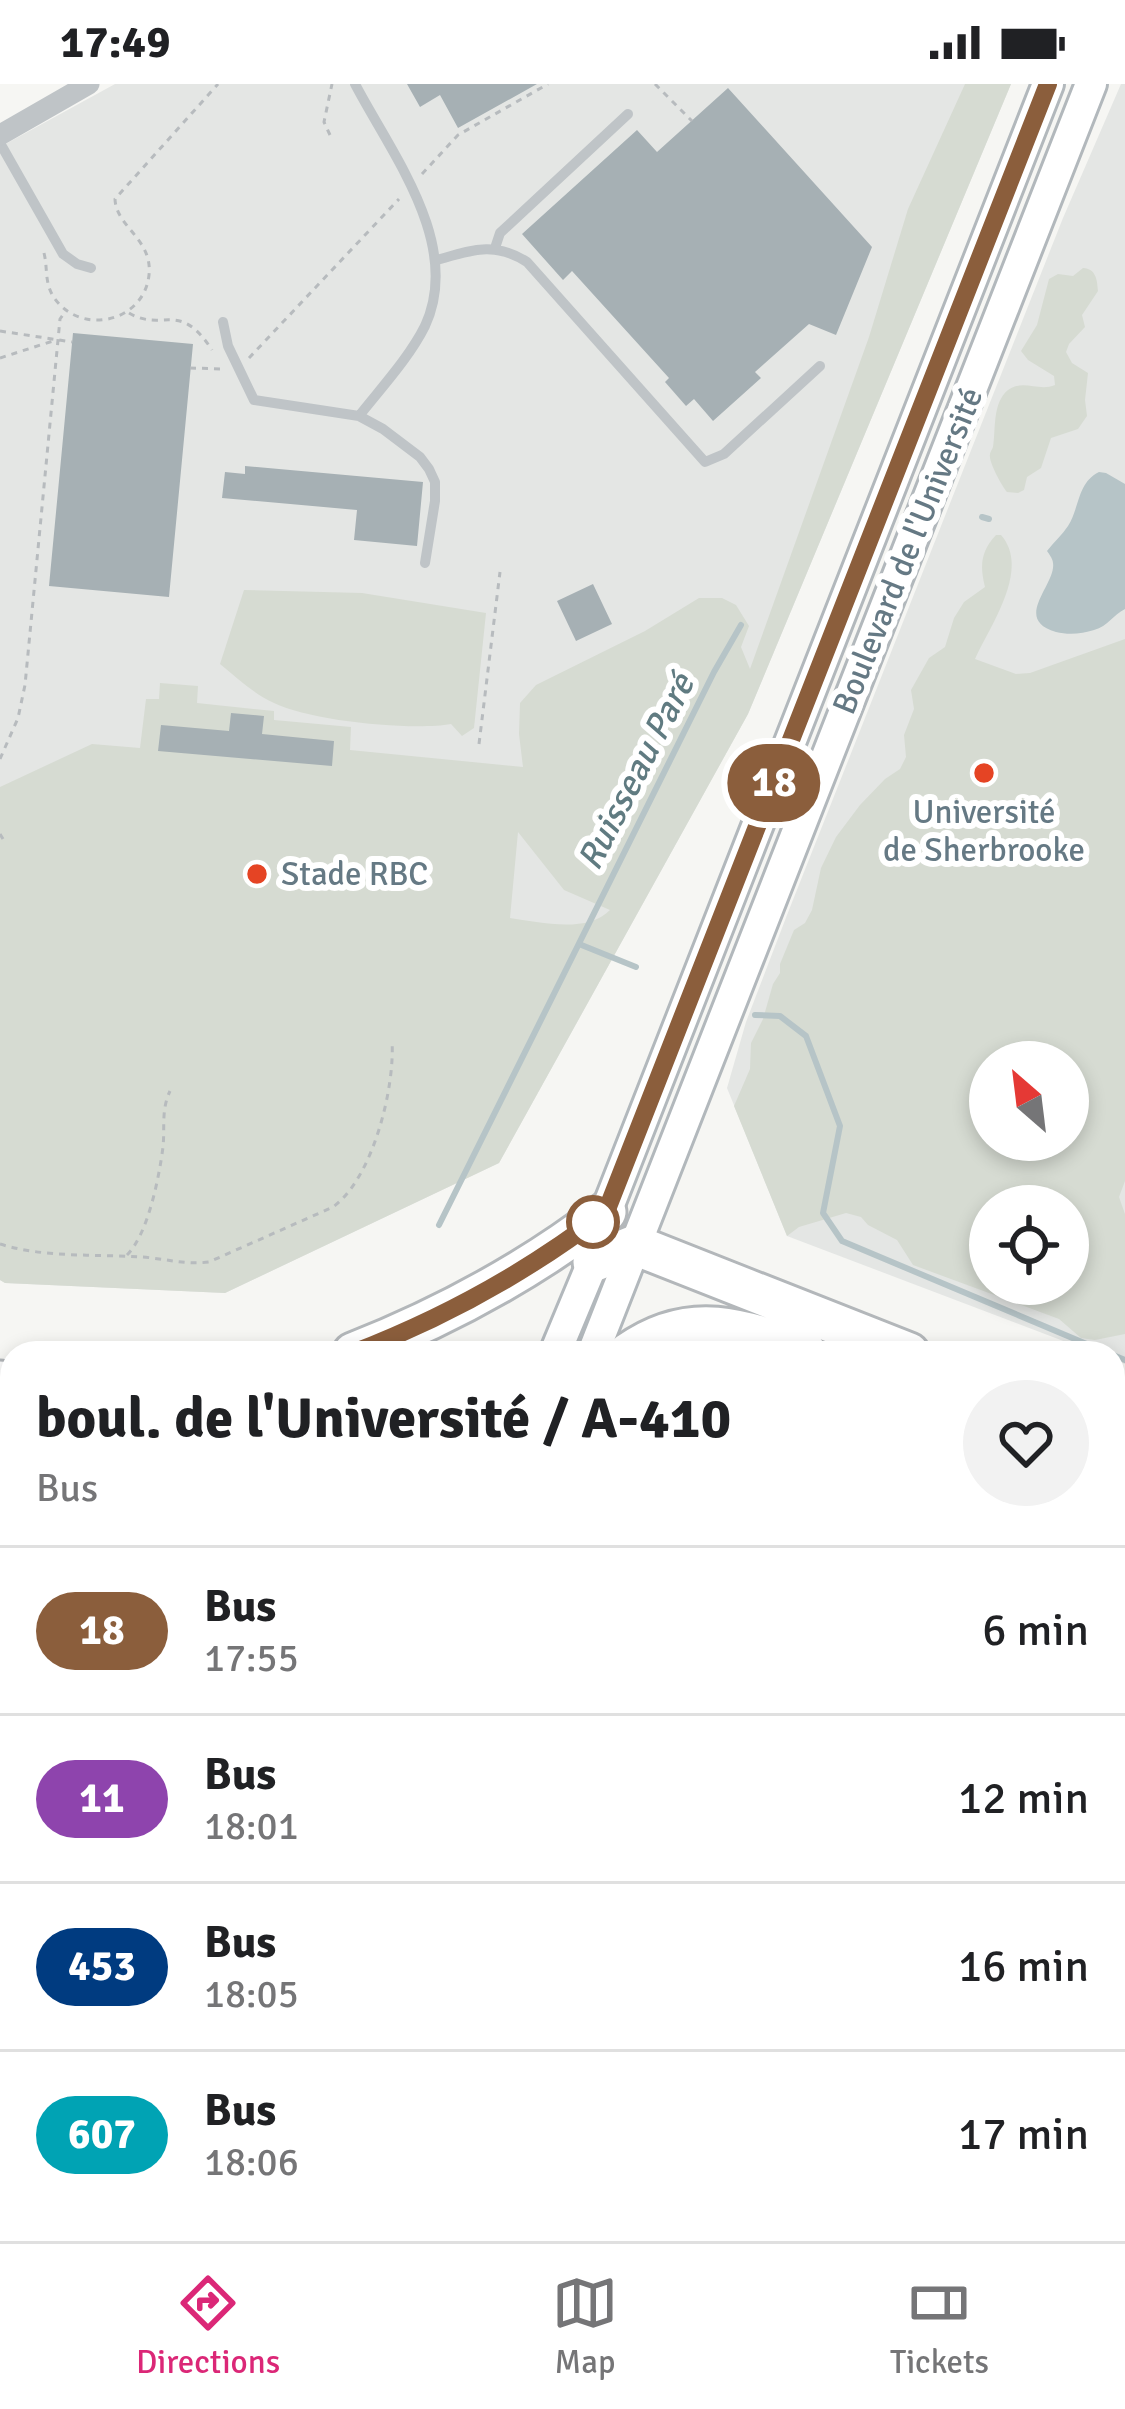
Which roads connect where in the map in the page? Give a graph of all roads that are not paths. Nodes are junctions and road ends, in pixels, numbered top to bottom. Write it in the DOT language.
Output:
graph roads {
  1 [pos="88,84"];
  2 [pos="355,84"];
  3 [pos="1048,84"];
  4 [pos="1091,84"];
  5 [pos="628,113"];
  6 [pos="0,139"];
  7 [pos="494,248"];
  8 [pos="437,260"];
  9 [pos="91,268"];
  10 [pos="223,322"];
  11 [pos="820,366"];
  12 [pos="358,416"];
  13 [pos="425,563"];
  14 [pos="606,1212"];
  15 [pos="634,1245"];
  16 [pos="593,1262"];
  17 [pos="381,1341"];
  18 [pos="560,1341"];
  19 [pos="598,1341"];
  20 [pos="648,1341"];
  21 [pos="775,1341"];
  22 [pos="878,1341"];
  1 -- 6 [label="street"];
  2 -- 8 [label="lane"];
  3 -- 14 [label="main road, Boulevard de l'Université"];
  4 -- 15 [label="main road, Boulevard de l'Université"];
  5 -- 7 [label="lane"];
  6 -- 9 [label="lane"];
  7 -- 8 [label="lane"];
  7 -- 11 [label="lane"];
  8 -- 12 [label="lane"];
  10 -- 12 [label="lane"];
  12 -- 13 [label="lane"];
  14 -- 16 [label="main road, Boulevard de l'Université"];
  14 -- 17 [label="highway"];
  15 -- 16 [label="highway"];
  15 -- 19 [label="main road, Boulevard de l'Université"];
  15 -- 22 [label="highway"];
  16 -- 18 [label="main road, Boulevard de l'Université"];
  20 -- 21 [label="highway"];
}
